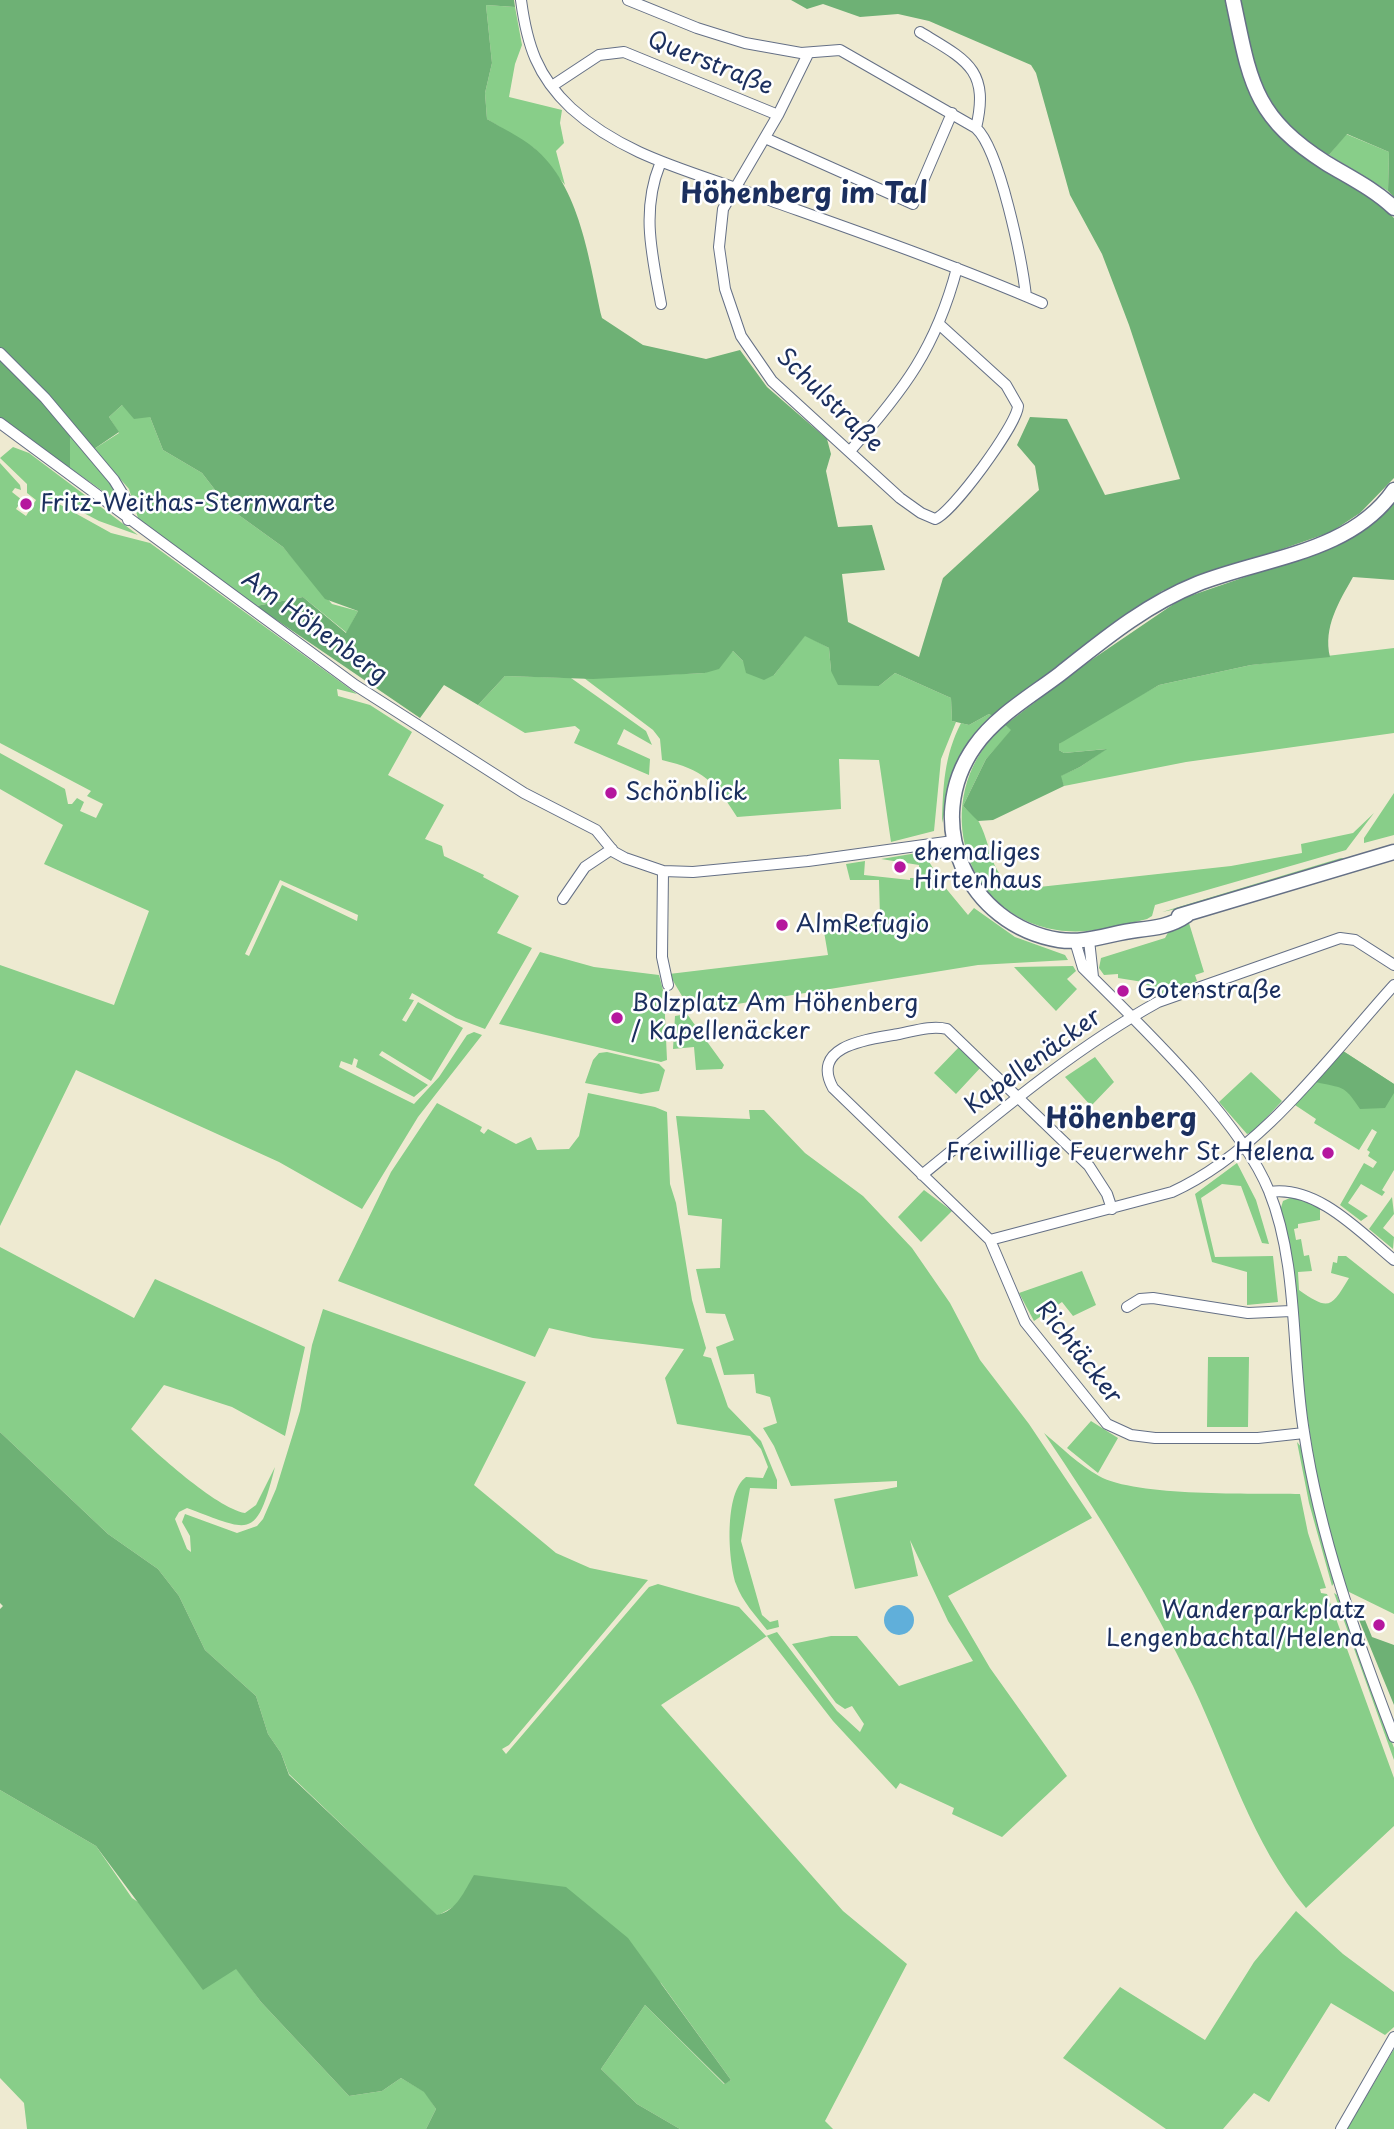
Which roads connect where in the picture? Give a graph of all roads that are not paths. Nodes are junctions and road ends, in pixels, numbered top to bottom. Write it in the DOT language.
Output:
graph roads {
  1 [pos="521,0"];
  2 [pos="628,0"];
  3 [pos="1233,0"];
  4 [pos="920,32"];
  5 [pos="808,54"];
  6 [pos="552,86"];
  7 [pos="952,113"];
  8 [pos="778,115"];
  9 [pos="976,128"];
  10 [pos="765,138"];
  11 [pos="660,163"];
  12 [pos="734,187"];
  13 [pos="1394,208"];
  14 [pos="957,268"];
  15 [pos="1026,296"];
  16 [pos="1042,303"];
  17 [pos="661,304"];
  18 [pos="940,325"];
  19 [pos="0,353"];
  20 [pos="0,423"];
  21 [pos="850,451"];
  22 [pos="1394,490"];
  23 [pos="128,520"];
  24 [pos="953,841"];
  25 [pos="612,849"];
  26 [pos="1394,852"];
  27 [pos="663,871"];
  28 [pos="563,898"];
  29 [pos="1082,940"];
  30 [pos="1394,965"];
  31 [pos="668,985"];
  32 [pos="1394,985"];
  33 [pos="1132,1017"];
  34 [pos="1018,1097"];
  35 [pos="1245,1147"];
  36 [pos="922,1175"];
  37 [pos="1269,1192"];
  38 [pos="1112,1209"];
  39 [pos="990,1240"];
  40 [pos="1394,1260"];
  41 [pos="1128,1307"];
  42 [pos="1291,1311"];
  43 [pos="1304,1433"];
  44 [pos="1394,1737"];
  45 [pos="1394,2037"];
  46 [pos="1341,2129"];
  1 -- 6 [label="street"];
  2 -- 5 [label="street"];
  3 -- 13 [label="main road"];
  4 -- 9 [label="street"];
  5 -- 7 [label="street"];
  5 -- 8 [label="street, Schulstraße"];
  6 -- 8 [label="street, Querstraße"];
  6 -- 11 [label="street"];
  7 -- 9 [label="street"];
  7 -- 10 [label="street, Querstraße"];
  8 -- 10 [label="street, Schulstraße"];
  9 -- 15 [label="street"];
  10 -- 12 [label="street, Schulstraße"];
  11 -- 12 [label="street"];
  11 -- 17 [label="street"];
  12 -- 14 [label="street"];
  12 -- 21 [label="street, Schulstraße"];
  14 -- 15 [label="street"];
  14 -- 18 [label="street"];
  15 -- 16 [label="street"];
  18 -- 21 [label="street"];
  18 -- 21 [label="street, Schulstraße"];
  19 -- 23 [label="street"];
  20 -- 23 [label="street, Am Höhenberg"];
  22 -- 24 [label="main road"];
  23 -- 25 [label="street, Am Höhenberg"];
  24 -- 27 [label="street, Am Höhenberg"];
  24 -- 29 [label="main road"];
  25 -- 27 [label="street, Am Höhenberg"];
  25 -- 28 [label="street"];
  26 -- 29 [label="main road"];
  27 -- 31 [label="street"];
  29 -- 33 [label="street"];
  30 -- 33 [label="street"];
  32 -- 35 [label="street"];
  33 -- 34 [label="street, Kapellenäcker"];
  33 -- 35 [label="street"];
  34 -- 36 [label="street, Kapellenäcker"];
  34 -- 36 [label="street"];
  34 -- 38 [label="street"];
  35 -- 37 [label="street"];
  35 -- 38 [label="street"];
  36 -- 39 [label="street"];
  37 -- 40 [label="street"];
  37 -- 42 [label="street"];
  38 -- 39 [label="street"];
  39 -- 43 [label="street, Richtäcker"];
  41 -- 42 [label="street"];
  42 -- 43 [label="street"];
  43 -- 44 [label="street"];
  45 -- 46 [label="street"];
}
